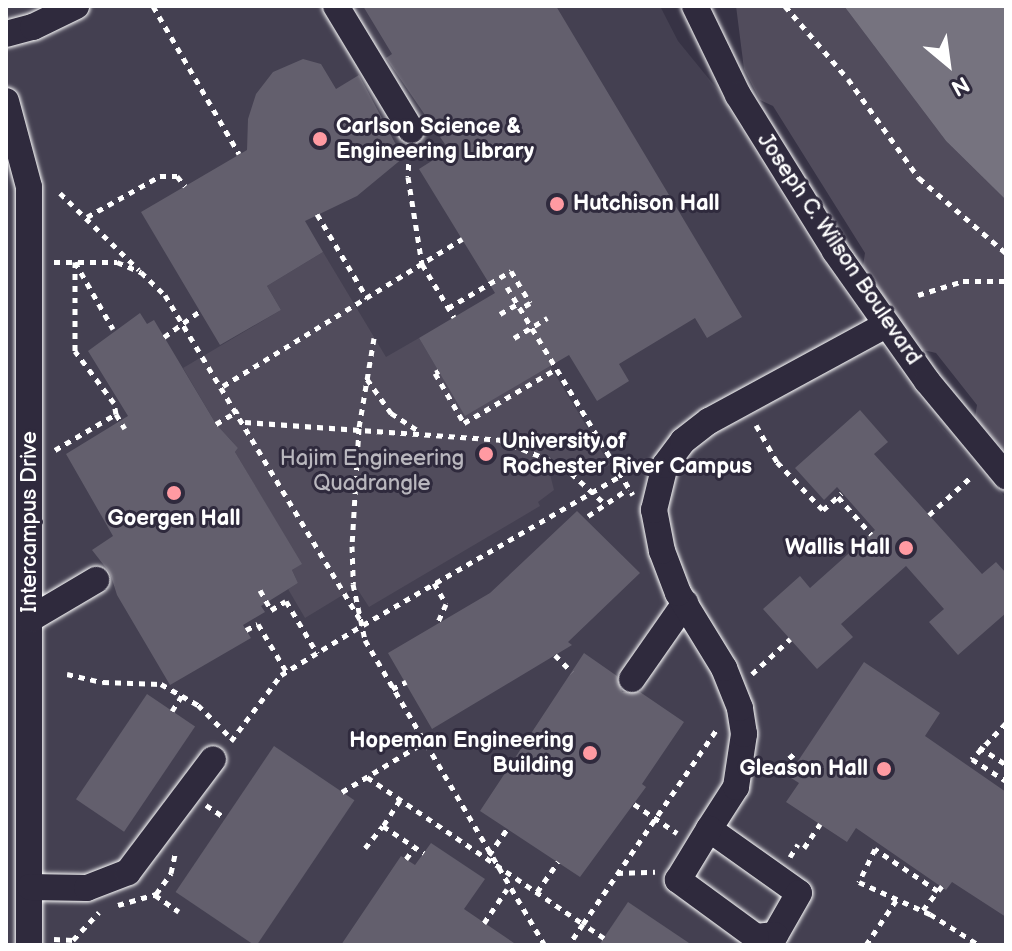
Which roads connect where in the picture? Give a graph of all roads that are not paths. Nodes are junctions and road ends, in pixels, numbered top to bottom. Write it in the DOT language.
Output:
graph roads {
  1 [pos="76,6"];
  2 [pos="336,6"];
  3 [pos="695,6"];
  4 [pos="6,34"];
  5 [pos="6,101"];
  6 [pos="411,130"];
  7 [pos="17,304"];
  8 [pos="886,325"];
  9 [pos="1006,476"];
  10 [pos="96,580"];
  11 [pos="685,603"];
  12 [pos="30,619"];
  13 [pos="632,679"];
  14 [pos="213,759"];
  15 [pos="696,833"];
  16 [pos="30,887"];
  17 [pos="29,945"];
  1 -- 4 [label="street"];
  2 -- 6 [label="street"];
  3 -- 8 [label="street, Joseph C. Wilson Boulevard"];
  5 -- 7 [label="street, Intercampus Drive"];
  7 -- 12 [label="street, Intercampus Drive"];
  8 -- 9 [label="street, Joseph C. Wilson Boulevard"];
  8 -- 11 [label="street"];
  10 -- 12 [label="street"];
  11 -- 13 [label="street"];
  11 -- 15 [label="street"];
  12 -- 16 [label="street, Intercampus Drive"];
  14 -- 16 [label="street"];
  15 -- 15 [label="street"];
  16 -- 17 [label="street, Intercampus Drive"];
}
